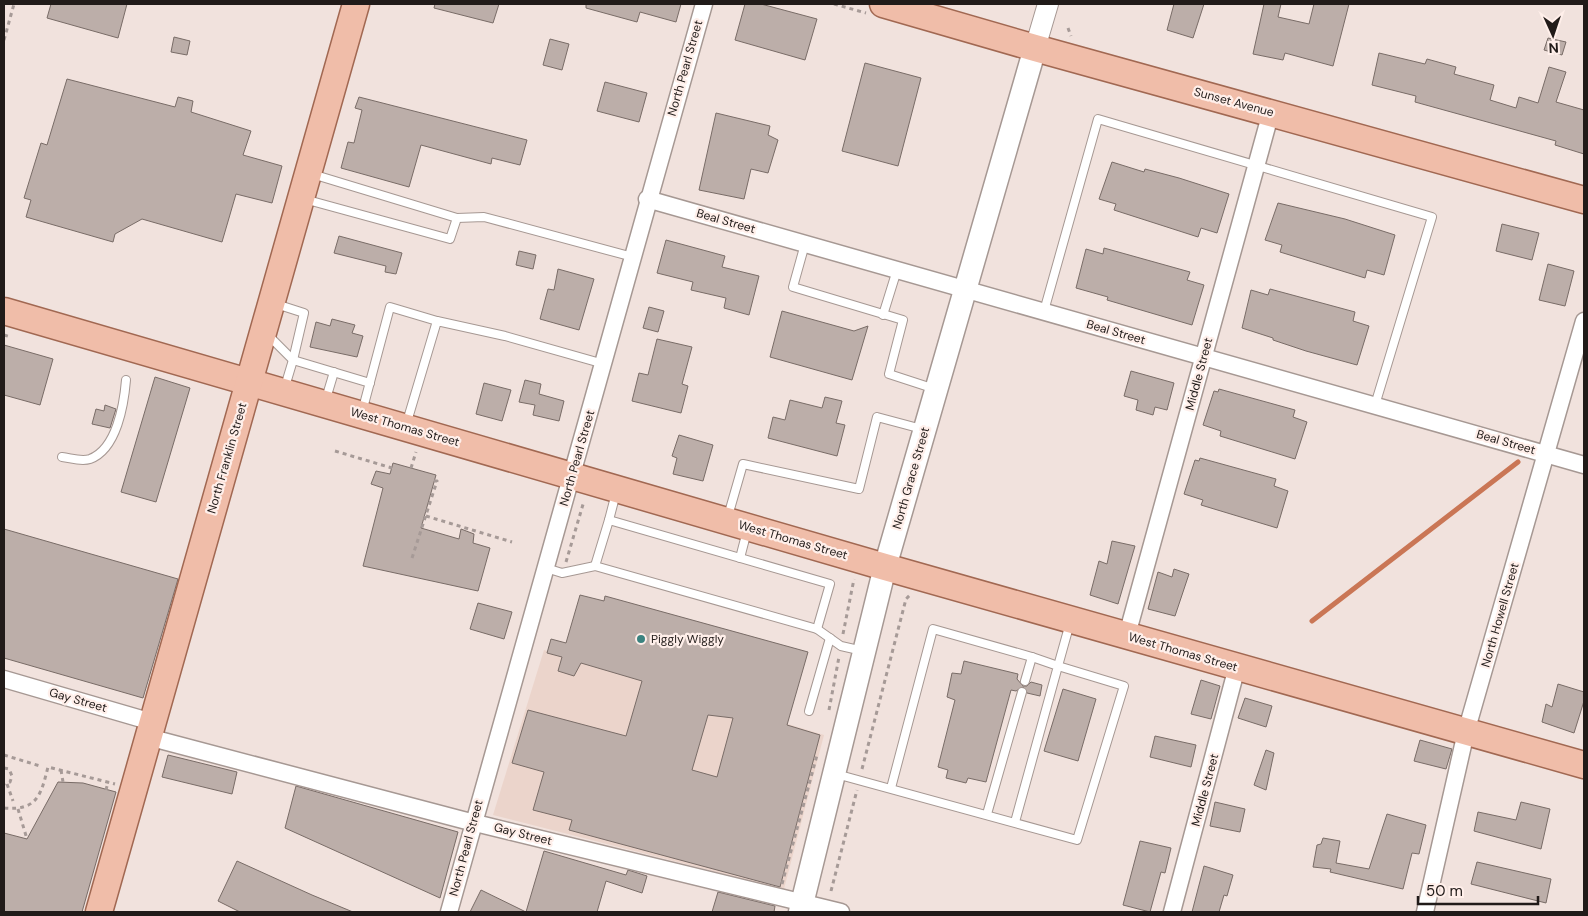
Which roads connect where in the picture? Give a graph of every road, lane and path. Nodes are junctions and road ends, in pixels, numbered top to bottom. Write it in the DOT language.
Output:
graph roads {
  1 [pos="14,4"];
  2 [pos="356,4"];
  3 [pos="704,4"];
  4 [pos="883,4"];
  5 [pos="1048,4"];
  6 [pos="4,40"];
  7 [pos="1035,48"];
  8 [pos="1271,112"];
  9 [pos="1257,165"];
  10 [pos="305,185"];
  11 [pos="648,199"];
  12 [pos="1584,200"];
  13 [pos="457,218"];
  14 [pos="805,244"];
  15 [pos="633,257"];
  16 [pos="897,270"];
  17 [pos="966,289"];
  18 [pos="272,303"];
  19 [pos="4,311"];
  20 [pos="1044,311"];
  21 [pos="883,315"];
  22 [pos="436,321"];
  23 [pos="1584,321"];
  24 [pos="264,331"];
  25 [pos="1204,357"];
  26 [pos="293,360"];
  27 [pos="604,364"];
  28 [pos="334,372"];
  29 [pos="126,380"];
  30 [pos="249,382"];
  31 [pos="370,383"];
  32 [pos="937,390"];
  33 [pos="284,392"];
  34 [pos="324,404"];
  35 [pos="1375,405"];
  36 [pos="362,415"];
  37 [pos="925,430"];
  38 [pos="406,438"];
  39 [pos="334,451"];
  40 [pos="416,451"];
  41 [pos="425,454"];
  42 [pos="1546,454"];
  43 [pos="62,457"];
  44 [pos="1584,464"];
  45 [pos="392,468"];
  46 [pos="411,468"];
  47 [pos="572,475"];
  48 [pos="434,481"];
  49 [pos="615,498"];
  50 [pos="426,516"];
  51 [pos="609,520"];
  52 [pos="738,524"];
  53 [pos="512,542"];
  54 [pos="412,558"];
  55 [pos="740,558"];
  56 [pos="595,566"];
  57 [pos="885,567"];
  58 [pos="546,568"];
  59 [pos="849,572"];
  60 [pos="562,573"];
  61 [pos="1071,620"];
  62 [pos="817,628"];
  63 [pos="1127,635"];
  64 [pos="830,638"];
  65 [pos="841,646"];
  66 [pos="865,652"];
  67 [pos="1032,657"];
  68 [pos="1058,666"];
  69 [pos="1237,667"];
  70 [pos="4,679"];
  71 [pos="1025,681"];
  72 [pos="1022,692"];
  73 [pos="809,711"];
  74 [pos="827,716"];
  75 [pos="150,729"];
  76 [pos="1466,732"];
  77 [pos="818,753"];
  78 [pos="4,756"];
  79 [pos="1584,765"];
  80 [pos="40,766"];
  81 [pos="4,768"];
  82 [pos="61,770"];
  83 [pos="834,774"];
  84 [pos="85,776"];
  85 [pos="63,782"];
  86 [pos="108,782"];
  87 [pos="83,783"];
  88 [pos="6,784"];
  89 [pos="121,787"];
  90 [pos="890,788"];
  91 [pos="106,790"];
  92 [pos="12,801"];
  93 [pos="4,808"];
  94 [pos="18,809"];
  95 [pos="987,814"];
  96 [pos="473,822"];
  97 [pos="1015,822"];
  98 [pos="27,839"];
  99 [pos="782,885"];
  100 [pos="802,907"];
  101 [pos="99,912"];
  102 [pos="449,912"];
  103 [pos="842,912"];
  104 [pos="1172,912"];
  105 [pos="1426,912"];
  1 -- 6 [label="path"];
  2 -- 10 [label="main road, North Franklin Street"];
  3 -- 11 [label="street, North Pearl Street"];
  4 -- 7 [label="main road, Sunset Avenue"];
  5 -- 7 [label="street"];
  7 -- 8 [label="main road, Sunset Avenue"];
  7 -- 17 [label="main road, North Grace Street"];
  8 -- 9 [label="street, Middle Street"];
  8 -- 12 [label="main road, Sunset Avenue"];
  9 -- 20 [label="lane"];
  9 -- 25 [label="street, Middle Street"];
  9 -- 35 [label="lane"];
  10 -- 13 [label="lane"];
  10 -- 13 [label="lane"];
  10 -- 18 [label="main road, North Franklin Street"];
  11 -- 14 [label="street, Beal Street"];
  11 -- 15 [label="street, North Pearl Street"];
  13 -- 15 [label="lane"];
  14 -- 16 [label="street, Beal Street"];
  14 -- 21 [label="lane"];
  15 -- 27 [label="street, North Pearl Street"];
  16 -- 17 [label="street, Beal Street"];
  16 -- 21 [label="lane"];
  17 -- 20 [label="street, Beal Street"];
  17 -- 32 [label="main road, North Grace Street"];
  18 -- 24 [label="main road, North Franklin Street"];
  18 -- 26 [label="lane"];
  19 -- 30 [label="main road, West Thomas Street"];
  20 -- 25 [label="street, Beal Street"];
  21 -- 32 [label="lane"];
  22 -- 27 [label="lane"];
  22 -- 31 [label="lane"];
  22 -- 38 [label="lane"];
  23 -- 42 [label="street, North Howell Street"];
  24 -- 26 [label="lane"];
  24 -- 30 [label="main road, North Franklin Street"];
  25 -- 35 [label="street, Beal Street"];
  25 -- 63 [label="street, Middle Street"];
  26 -- 28 [label="lane"];
  26 -- 33 [label="lane"];
  27 -- 47 [label="street, North Pearl Street"];
  28 -- 31 [label="lane"];
  28 -- 34 [label="lane"];
  29 -- 43 [label="lane"];
  30 -- 33 [label="main road, West Thomas Street"];
  30 -- 75 [label="main road, North Franklin Street"];
  31 -- 36 [label="lane"];
  32 -- 37 [label="main road, North Grace Street"];
  33 -- 34 [label="main road, West Thomas Street"];
  34 -- 36 [label="main road, West Thomas Street"];
  35 -- 42 [label="street, Beal Street"];
  36 -- 38 [label="main road, West Thomas Street"];
  37 -- 52 [label="lane"];
  37 -- 57 [label="main road, North Grace Street"];
  38 -- 40 [label="path"];
  38 -- 47 [label="main road, West Thomas Street"];
  39 -- 45 [label="path"];
  40 -- 41 [label="path"];
  40 -- 46 [label="path"];
  42 -- 44 [label="street, Beal Street"];
  42 -- 76 [label="street, North Howell Street"];
  47 -- 49 [label="main road, West Thomas Street"];
  47 -- 58 [label="street, North Pearl Street"];
  48 -- 50 [label="path"];
  49 -- 51 [label="lane"];
  49 -- 52 [label="main road, West Thomas Street"];
  49 -- 60 [label="path"];
  50 -- 53 [label="path"];
  50 -- 54 [label="path"];
  51 -- 55 [label="lane"];
  51 -- 56 [label="lane"];
  52 -- 55 [label="lane"];
  52 -- 57 [label="main road, West Thomas Street"];
  55 -- 62 [label="lane"];
  56 -- 60 [label="lane"];
  56 -- 62 [label="lane"];
  57 -- 61 [label="main road, West Thomas Street"];
  57 -- 66 [label="main road, North Grace Street"];
  58 -- 60 [label="lane"];
  58 -- 96 [label="street, North Pearl Street"];
  59 -- 65 [label="path"];
  61 -- 63 [label="main road, West Thomas Street"];
  61 -- 68 [label="lane"];
  62 -- 64 [label="lane"];
  63 -- 69 [label="main road, West Thomas Street"];
  64 -- 65 [label="lane"];
  64 -- 73 [label="lane"];
  65 -- 66 [label="lane"];
  65 -- 74 [label="path"];
  66 -- 83 [label="main road, North Grace Street"];
  67 -- 68 [label="lane"];
  67 -- 71 [label="lane"];
  67 -- 90 [label="lane"];
  68 -- 97 [label="lane"];
  68 -- 97 [label="lane"];
  69 -- 76 [label="main road, West Thomas Street"];
  69 -- 104 [label="street, Middle Street"];
  70 -- 75 [label="street, Gay Street"];
  72 -- 95 [label="lane"];
  75 -- 96 [label="street, Gay Street"];
  75 -- 101 [label="main road, North Franklin Street"];
  76 -- 79 [label="main road, West Thomas Street"];
  76 -- 105 [label="street, North Howell Street"];
  77 -- 99 [label="path"];
  78 -- 80 [label="path"];
  81 -- 88 [label="path"];
  82 -- 84 [label="path"];
  82 -- 85 [label="path"];
  82 -- 94 [label="path"];
  83 -- 90 [label="lane"];
  83 -- 100 [label="main road, North Grace Street"];
  84 -- 86 [label="path"];
  84 -- 87 [label="path"];
  86 -- 89 [label="path"];
  86 -- 91 [label="path"];
  88 -- 92 [label="path"];
  90 -- 95 [label="lane"];
  93 -- 94 [label="path"];
  94 -- 98 [label="path"];
  95 -- 97 [label="lane"];
  96 -- 100 [label="street, Gay Street"];
  96 -- 102 [label="street, North Pearl Street"];
  100 -- 103 [label="street, Gay Street"];
}
